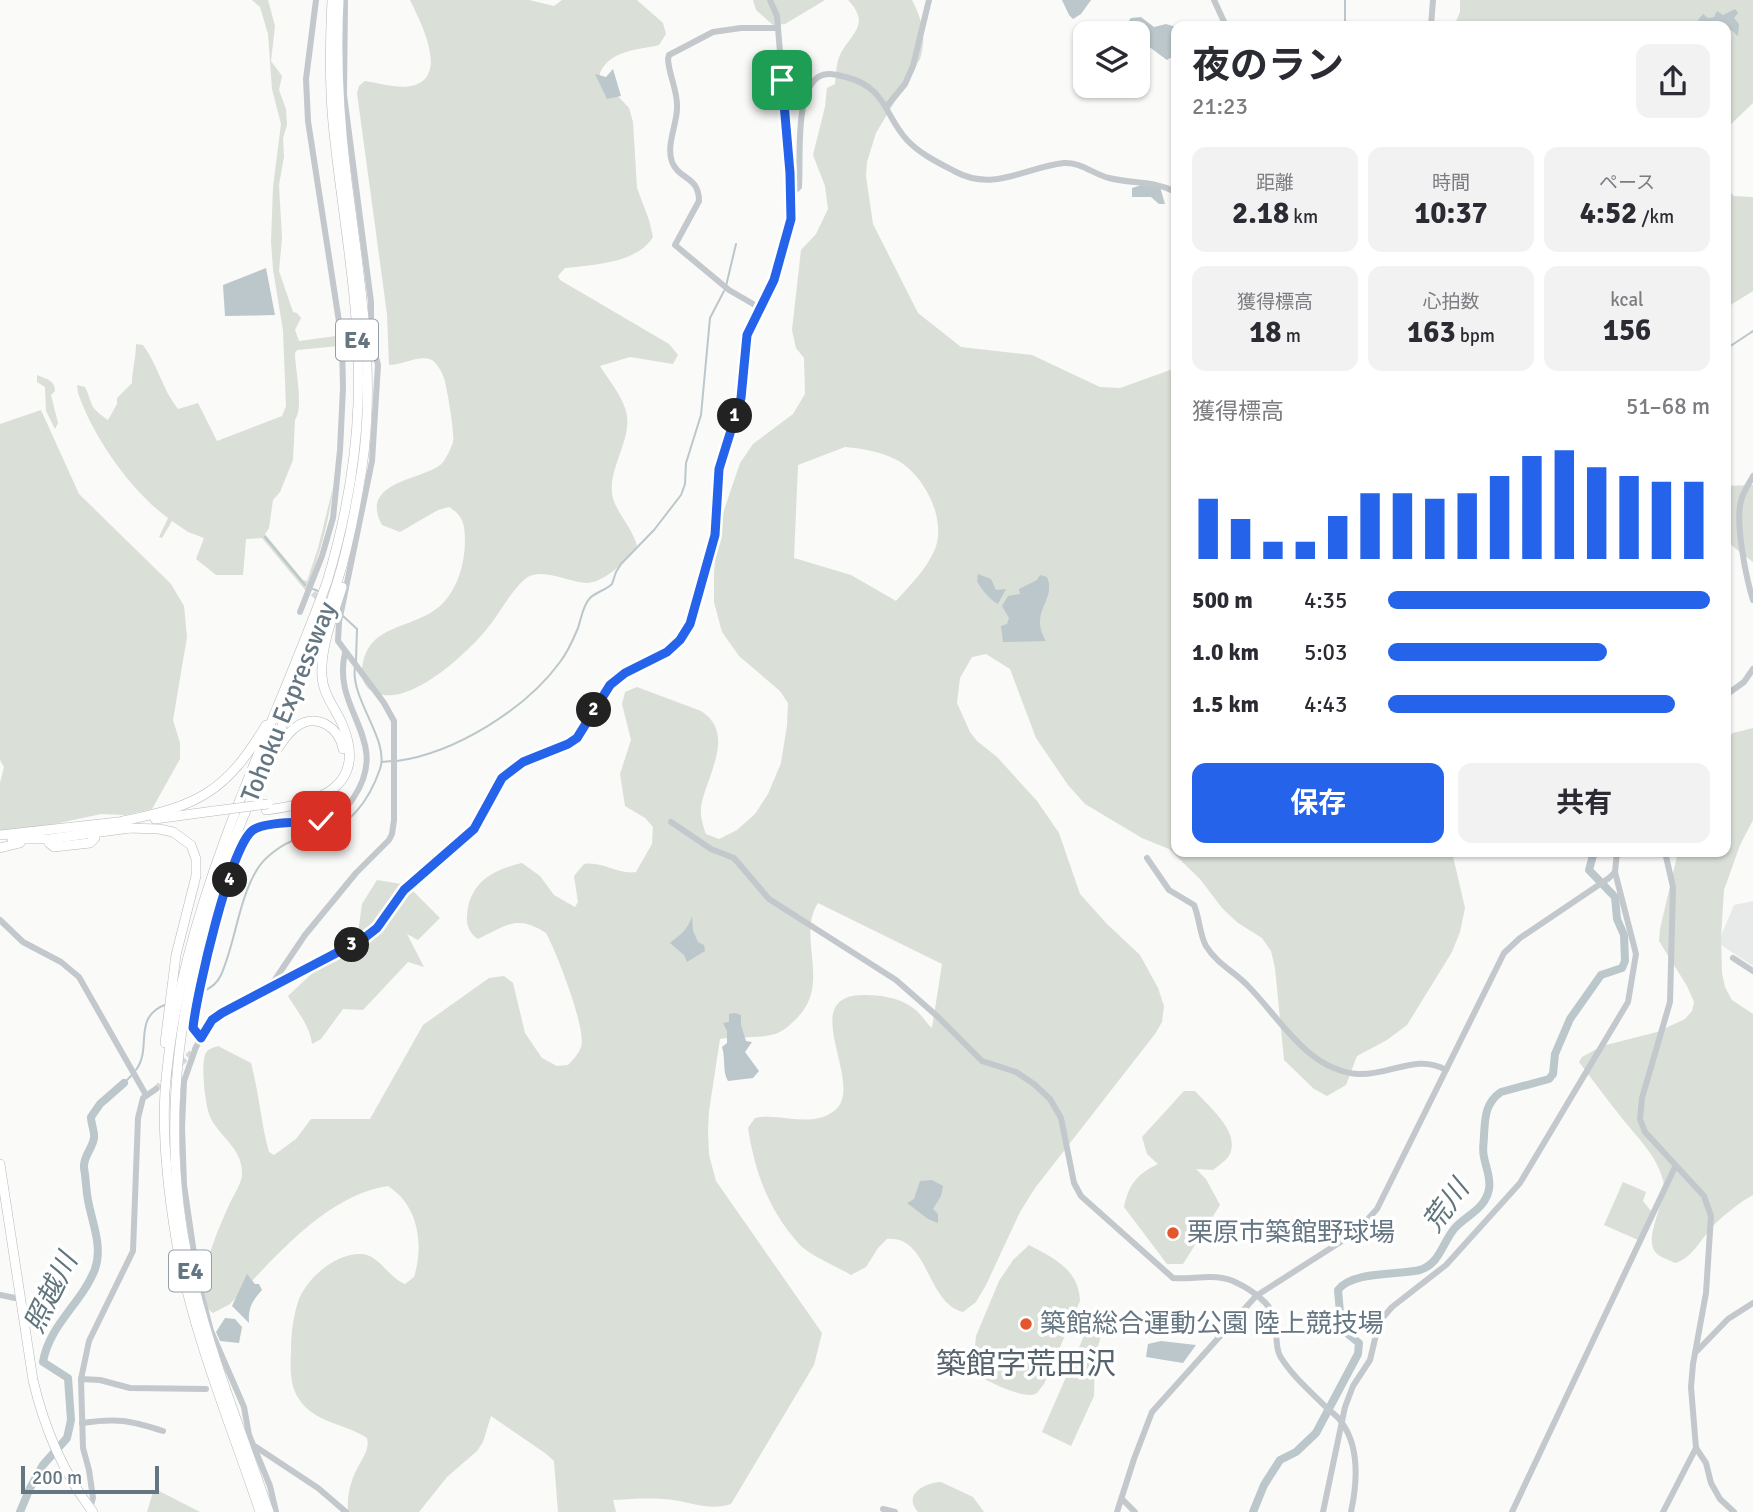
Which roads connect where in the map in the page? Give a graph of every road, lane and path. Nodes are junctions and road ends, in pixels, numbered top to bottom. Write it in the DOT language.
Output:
graph roads {
  1 [pos="316,0"];
  2 [pos="332,0"];
  3 [pos="339,0"];
  4 [pos="345,0"];
  5 [pos="770,0"];
  6 [pos="929,0"];
  7 [pos="1214,0"];
  8 [pos="1433,0"];
  9 [pos="1224,21"];
  10 [pos="1431,21"];
  11 [pos="778,28"];
  12 [pos="312,37"];
  13 [pos="320,40"];
  14 [pos="887,106"];
  15 [pos="791,190"];
  16 [pos="1171,190"];
  17 [pos="760,308"];
  18 [pos="1753,476"];
  19 [pos="355,506"];
  20 [pos="1753,600"];
  21 [pos="300,612"];
  22 [pos="345,653"];
  23 [pos="1753,669"];
  24 [pos="292,673"];
  25 [pos="1731,691"];
  26 [pos="261,774"];
  27 [pos="267,807"];
  28 [pos="671,822"];
  29 [pos="125,825"];
  30 [pos="0,835"];
  31 [pos="36,838"];
  32 [pos="0,848"];
  33 [pos="1616,857"];
  34 [pos="1666,857"];
  35 [pos="1147,858"];
  36 [pos="1615,872"];
  37 [pos="0,920"];
  38 [pos="1733,958"];
  39 [pos="1753,971"];
  40 [pos="270,986"];
  41 [pos="178,995"];
  42 [pos="174,1020"];
  43 [pos="201,1038"];
  44 [pos="1446,1070"];
  45 [pos="156,1089"];
  46 [pos="146,1095"];
  47 [pos="0,1164"];
  48 [pos="1675,1167"];
  49 [pos="0,1295"];
  50 [pos="1256,1296"];
  51 [pos="20,1299"];
  52 [pos="1753,1304"];
  53 [pos="1695,1353"];
  54 [pos="81,1379"];
  55 [pos="206,1390"];
  56 [pos="1342,1422"];
  57 [pos="82,1423"];
  58 [pos="163,1431"];
  59 [pos="256,1447"];
  60 [pos="1696,1448"];
  61 [pos="1122,1499"];
  62 [pos="883,1509"];
  63 [pos="91,1510"];
  64 [pos="260,1512"];
  65 [pos="269,1512"];
  66 [pos="276,1512"];
  67 [pos="346,1512"];
  68 [pos="895,1512"];
  69 [pos="1117,1512"];
  70 [pos="1135,1512"];
  71 [pos="1323,1512"];
  72 [pos="1351,1512"];
  73 [pos="1512,1512"];
  74 [pos="1663,1512"];
  75 [pos="1734,1512"];
  1 -- 12 [label="street"];
  2 -- 24 [label="highway, Tohoku Expressway / E4"];
  3 -- 19 [label="highway, Tohoku Expressway / E4"];
  4 -- 22 [label="street"];
  5 -- 11 [label="street"];
  6 -- 14 [label="street"];
  7 -- 9 [label="street"];
  8 -- 10 [label="street"];
  11 -- 15 [label="street"];
  11 -- 17 [label="street"];
  12 -- 13 [label="street"];
  12 -- 21 [label="street"];
  14 -- 15 [label="street"];
  14 -- 16 [label="street"];
  15 -- 17 [label="street"];
  17 -- 40 [label="street"];
  18 -- 20 [label="street"];
  19 -- 26 [label="highway, Tohoku Expressway / E4"];
  19 -- 27 [label="highway"];
  22 -- 40 [label="street"];
  22 -- 43 [label="street"];
  23 -- 25 [label="street"];
  24 -- 29 [label="highway"];
  24 -- 41 [label="highway, Tohoku Expressway / E4"];
  26 -- 27 [label="highway"];
  26 -- 41 [label="highway, Tohoku Expressway / E4"];
  27 -- 29 [label="highway, bridge"];
  28 -- 50 [label="street"];
  29 -- 31 [label="highway"];
  29 -- 31 [label="highway"];
  29 -- 41 [label="highway"];
  30 -- 31 [label="highway"];
  31 -- 32 [label="highway"];
  33 -- 36 [label="street"];
  34 -- 48 [label="street"];
  35 -- 44 [label="street"];
  36 -- 44 [label="street"];
  36 -- 56 [label="street"];
  37 -- 46 [label="street"];
  38 -- 39 [label="street"];
  40 -- 43 [label="street"];
  41 -- 42 [label="highway, Tohoku Expressway / E4"];
  41 -- 42 [label="highway"];
  42 -- 64 [label="highway, E4"];
  42 -- 65 [label="highway, Tohoku Expressway / E4"];
  43 -- 59 [label="street"];
  44 -- 50 [label="street"];
  45 -- 46 [label="street"];
  46 -- 54 [label="street"];
  47 -- 51 [label="highway"];
  48 -- 53 [label="street"];
  48 -- 73 [label="street"];
  49 -- 51 [label="street"];
  50 -- 56 [label="street"];
  50 -- 61 [label="street"];
  51 -- 63 [label="highway"];
  52 -- 53 [label="street"];
  53 -- 60 [label="street"];
  54 -- 55 [label="street"];
  54 -- 57 [label="street"];
  56 -- 71 [label="street"];
  56 -- 72 [label="street"];
  57 -- 58 [label="street"];
  57 -- 63 [label="street"];
  59 -- 66 [label="street"];
  59 -- 67 [label="street"];
  60 -- 74 [label="street"];
  60 -- 75 [label="street"];
  61 -- 69 [label="street"];
  61 -- 70 [label="street"];
  62 -- 68 [label="street"];
}
